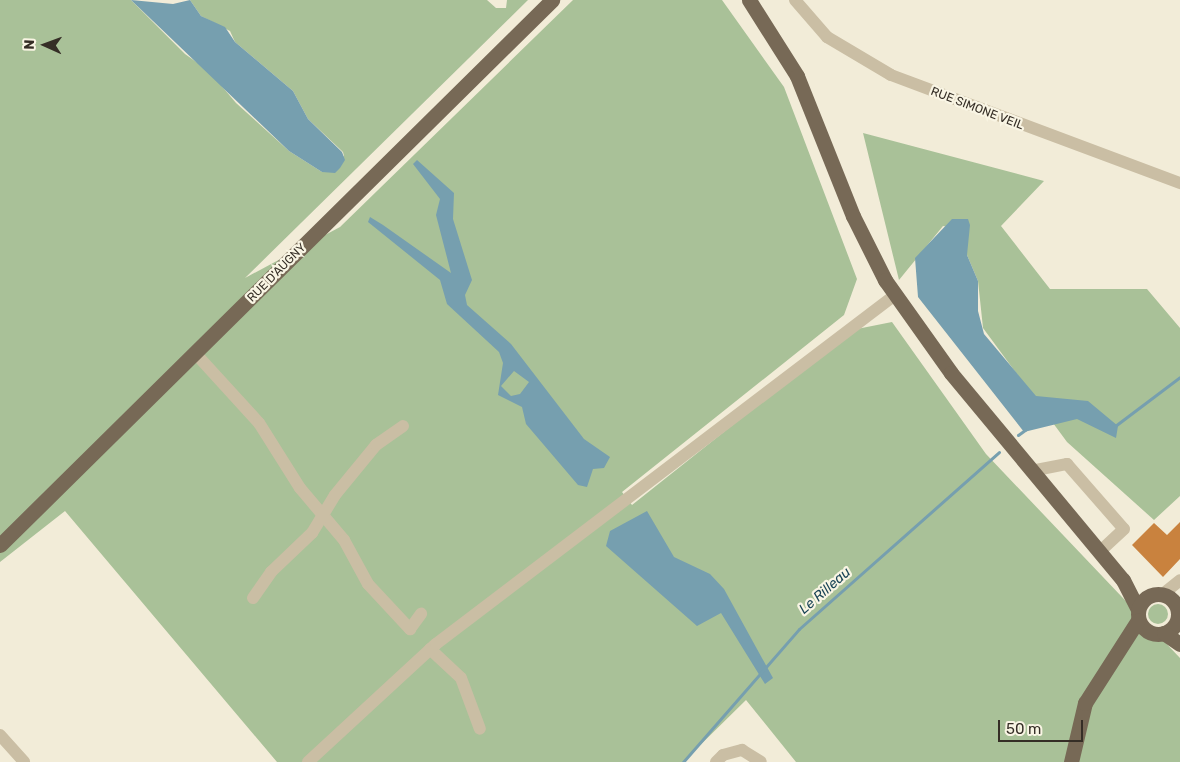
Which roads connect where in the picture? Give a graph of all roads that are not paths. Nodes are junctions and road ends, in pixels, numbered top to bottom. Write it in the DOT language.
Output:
graph roads {
  1 [pos="552,0"];
  2 [pos="749,0"];
  3 [pos="795,0"];
  4 [pos="1180,183"];
  5 [pos="895,295"];
  6 [pos="196,354"];
  7 [pos="403,426"];
  8 [pos="1031,471"];
  9 [pos="324,514"];
  10 [pos="0,545"];
  11 [pos="1098,552"];
  12 [pos="1123,580"];
  13 [pos="1180,580"];
  14 [pos="1157,594"];
  15 [pos="253,598"];
  16 [pos="421,614"];
  17 [pos="1138,614"];
  18 [pos="1179,616"];
  19 [pos="1158,634"];
  20 [pos="1180,644"];
  21 [pos="1124,648"];
  22 [pos="430,649"];
  23 [pos="480,729"];
  24 [pos="1,739"];
  25 [pos="24,762"];
  26 [pos="308,762"];
  27 [pos="716,762"];
  28 [pos="761,762"];
  29 [pos="1071,762"];
  1 -- 6 [label="main road, RUE D'AUGNY"];
  2 -- 5 [label="main road"];
  3 -- 4 [label="street, RUE SIMONE VEIL"];
  5 -- 8 [label="main road"];
  5 -- 22 [label="street"];
  6 -- 9 [label="street"];
  6 -- 10 [label="main road, RUE D'AUGNY"];
  7 -- 9 [label="street"];
  8 -- 11 [label="main road"];
  8 -- 11 [label="street"];
  9 -- 15 [label="street"];
  9 -- 16 [label="street"];
  11 -- 12 [label="main road"];
  12 -- 14 [label="main road"];
  12 -- 17 [label="main road"];
  13 -- 14 [label="street"];
  14 -- 17 [label="main road"];
  14 -- 18 [label="main road"];
  17 -- 19 [label="main road"];
  17 -- 21 [label="main road"];
  18 -- 19 [label="main road"];
  19 -- 20 [label="main road"];
  19 -- 21 [label="main road"];
  21 -- 29 [label="main road"];
  22 -- 23 [label="street"];
  22 -- 26 [label="street"];
  24 -- 25 [label="street"];
  27 -- 28 [label="street"];
}
